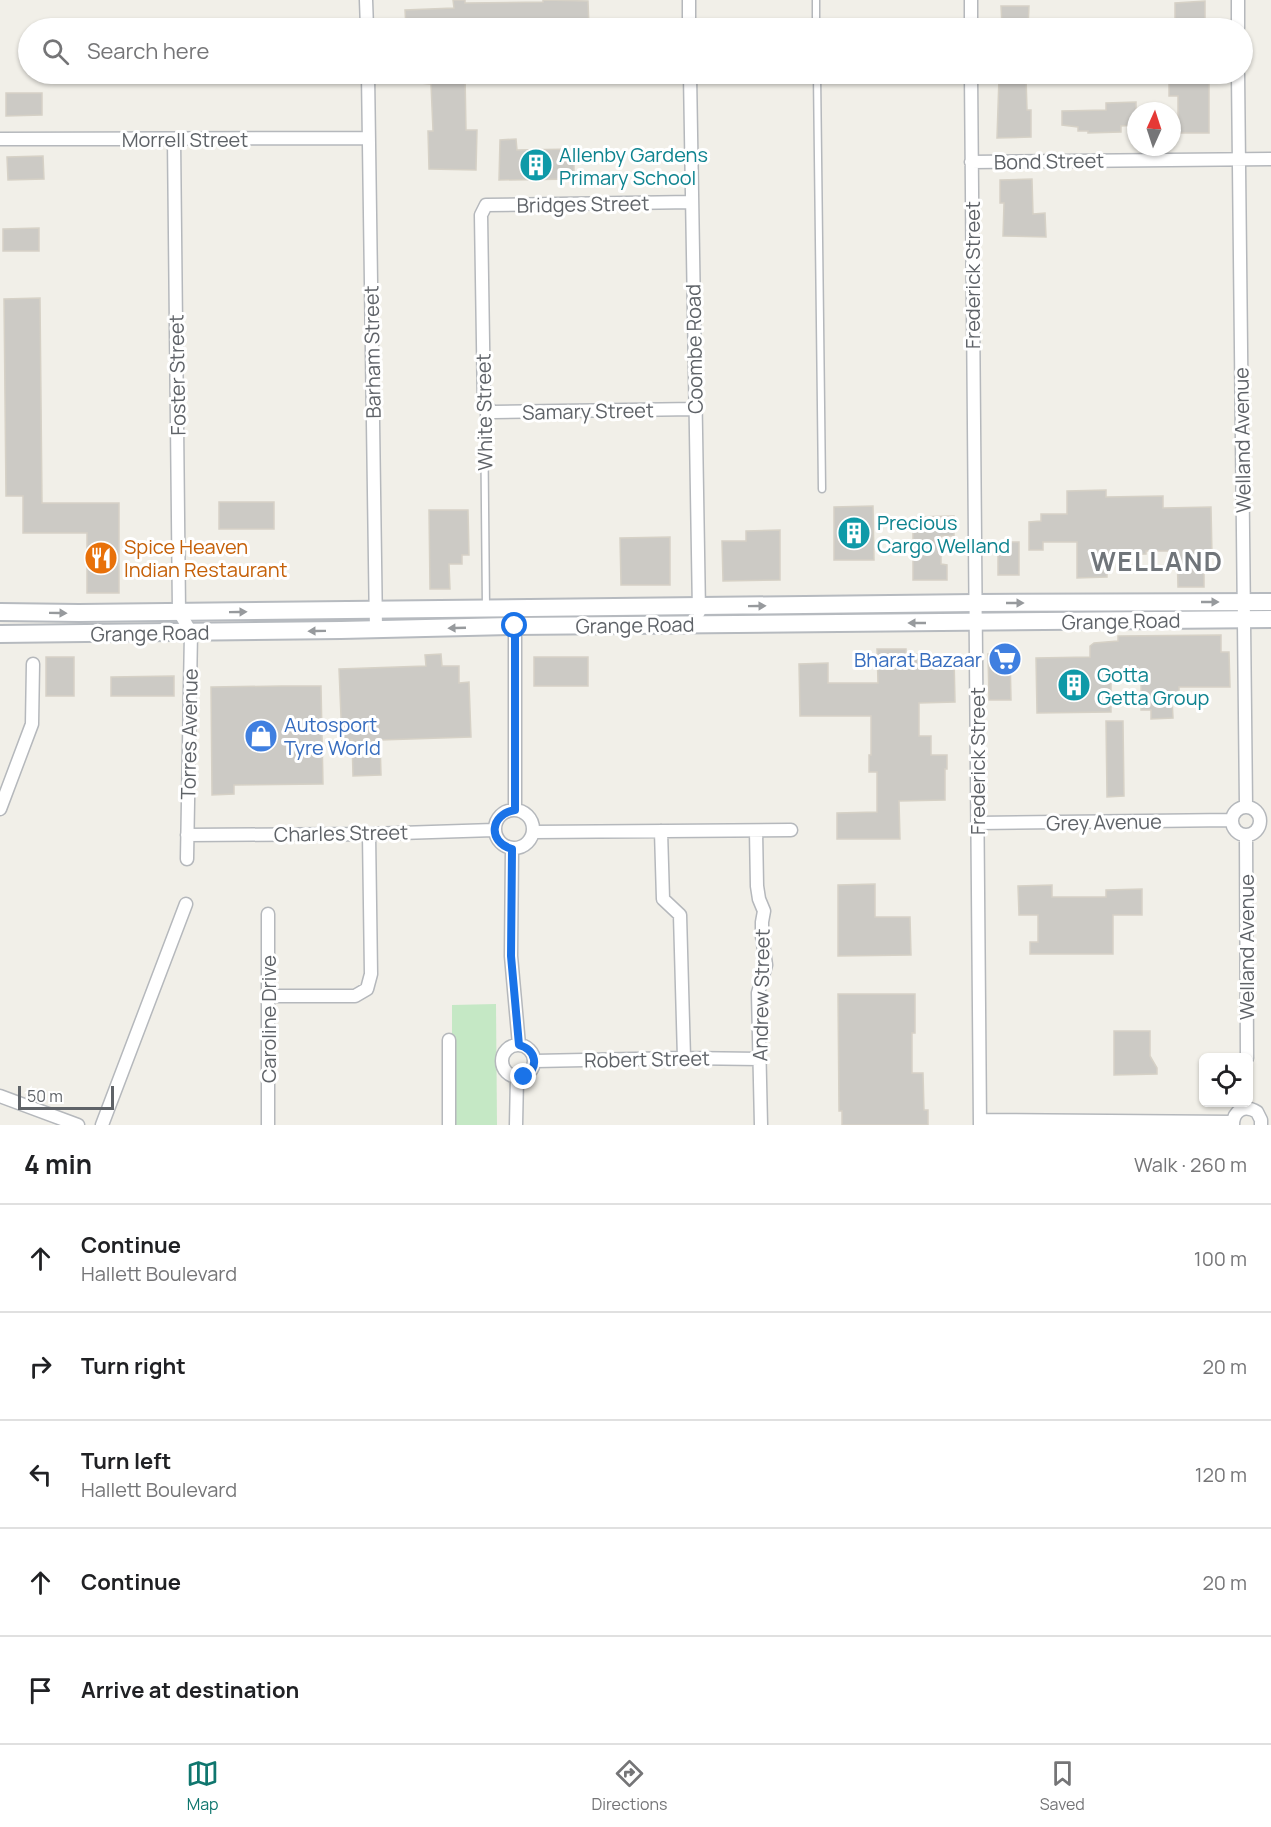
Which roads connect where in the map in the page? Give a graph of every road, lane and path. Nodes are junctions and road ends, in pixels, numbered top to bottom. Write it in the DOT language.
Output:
graph roads {
  1 [pos="366,0"];
  2 [pos="689,0"];
  3 [pos="816,0"];
  4 [pos="970,0"];
  5 [pos="1238,0"];
  6 [pos="367,18"];
  7 [pos="689,18"];
  8 [pos="816,18"];
  9 [pos="971,18"];
  10 [pos="1238,18"];
  11 [pos="368,84"];
  12 [pos="690,84"];
  13 [pos="817,84"];
  14 [pos="971,84"];
  15 [pos="1238,84"];
  16 [pos="174,138"];
  17 [pos="369,138"];
  18 [pos="0,139"];
  19 [pos="1238,159"];
  20 [pos="1271,159"];
  21 [pos="971,162"];
  22 [pos="692,202"];
  23 [pos="481,215"];
  24 [pos="484,405"];
  25 [pos="695,409"];
  26 [pos="822,489"];
  27 [pos="1244,602"];
  28 [pos="1271,602"];
  29 [pos="975,603"];
  30 [pos="699,607"];
  31 [pos="486,609"];
  32 [pos="515,609"];
  33 [pos="375,610"];
  34 [pos="0,612"];
  35 [pos="179,612"];
  36 [pos="1271,619"];
  37 [pos="1244,620"];
  38 [pos="975,623"];
  39 [pos="699,624"];
  40 [pos="515,626"];
  41 [pos="376,630"];
  42 [pos="191,632"];
  43 [pos="0,634"];
  44 [pos="33,664"];
  45 [pos="1246,806"];
  46 [pos="0,809"];
  47 [pos="515,810"];
  48 [pos="1231,820"];
  49 [pos="1266,821"];
  50 [pos="977,823"];
  51 [pos="494,830"];
  52 [pos="791,830"];
  53 [pos="660,831"];
  54 [pos="756,831"];
  55 [pos="533,832"];
  56 [pos="369,834"];
  57 [pos="187,835"];
  58 [pos="1246,836"];
  59 [pos="512,849"];
  60 [pos="187,859"];
  61 [pos="186,904"];
  62 [pos="268,914"];
  63 [pos="269,996"];
  64 [pos="449,1040"];
  65 [pos="519,1045"];
  66 [pos="1247,1053"];
  67 [pos="684,1058"];
  68 [pos="760,1059"];
  69 [pos="535,1061"];
  70 [pos="517,1077"];
  71 [pos="0,1096"];
  72 [pos="1244,1107"];
  73 [pos="1250,1107"];
  74 [pos="980,1123"];
  75 [pos="1233,1124"];
  76 [pos="1264,1124"];
  77 [pos="78,1125"];
  78 [pos="102,1125"];
  79 [pos="268,1125"];
  80 [pos="449,1125"];
  81 [pos="516,1125"];
  82 [pos="761,1125"];
  1 -- 6 [label="street"];
  2 -- 7 [label="street"];
  3 -- 8 [label="lane"];
  4 -- 9 [label="street"];
  5 -- 10 [label="street"];
  11 -- 17 [label="street, Barham Street"];
  12 -- 22 [label="street, Coombe Road"];
  13 -- 26 [label="lane"];
  14 -- 21 [label="street, Frederick Street"];
  15 -- 19 [label="street, Welland Avenue"];
  16 -- 17 [label="street, Morrell Street"];
  16 -- 18 [label="street, Morrell Street"];
  16 -- 35 [label="street, Foster Street"];
  17 -- 33 [label="street, Barham Street"];
  19 -- 20 [label="street, Bond Street"];
  19 -- 21 [label="street, Bond Street"];
  19 -- 27 [label="street, Welland Avenue"];
  21 -- 29 [label="street, Frederick Street"];
  22 -- 23 [label="street, Bridges Street"];
  22 -- 25 [label="street, Coombe Road"];
  23 -- 24 [label="street, White Street"];
  24 -- 25 [label="street, Samary Street"];
  24 -- 31 [label="lane, White Street"];
  25 -- 30 [label="street, Coombe Road"];
  27 -- 28 [label="main road, Grange Road"];
  29 -- 27 [label="main road, Grange Road, one-way"];
  27 -- 37 [label="street, Welland Avenue"];
  30 -- 29 [label="main road, Grange Road, one-way"];
  29 -- 38 [label="street, Frederick Street"];
  30 -- 32 [label="main road, Grange Road"];
  30 -- 39 [label="street, Coombe Road"];
  31 -- 32 [label="main road, Grange Road"];
  31 -- 33 [label="main road, Grange Road"];
  32 -- 40 [label="street"];
  35 -- 33 [label="main road, Grange Road, one-way"];
  33 -- 41 [label="street, Barham Street"];
  34 -- 35 [label="main road, Grange Road, one-way"];
  35 -- 42 [label="street"];
  36 -- 37 [label="main road, Grange Road"];
  37 -- 38 [label="main road, Grange Road"];
  37 -- 45 [label="street, Welland Avenue"];
  38 -- 39 [label="main road, Grange Road, one-way"];
  38 -- 50 [label="street, Frederick Street"];
  39 -- 40 [label="main road, Grange Road"];
  40 -- 41 [label="main road, Grange Road, one-way"];
  40 -- 47 [label="street"];
  41 -- 42 [label="main road, Grange Road, one-way"];
  42 -- 43 [label="main road, Grange Road"];
  42 -- 57 [label="street, Torres Avenue"];
  44 -- 46 [label="street"];
  45 -- 48 [label="street"];
  45 -- 49 [label="street"];
  47 -- 51 [label="street"];
  47 -- 55 [label="street"];
  48 -- 50 [label="street, Grey Avenue"];
  48 -- 58 [label="street"];
  49 -- 58 [label="street"];
  50 -- 74 [label="street, Frederick Street"];
  51 -- 56 [label="street, Charles Street"];
  51 -- 59 [label="street"];
  52 -- 54 [label="street"];
  53 -- 54 [label="street"];
  53 -- 55 [label="street"];
  53 -- 67 [label="street"];
  54 -- 68 [label="street, Andrew Street"];
  55 -- 59 [label="street"];
  56 -- 57 [label="street, Charles Street"];
  56 -- 63 [label="street"];
  57 -- 60 [label="street, Torres Avenue"];
  58 -- 66 [label="street, Welland Avenue"];
  59 -- 65 [label="street"];
  61 -- 78 [label="street"];
  62 -- 63 [label="street, Caroline Drive"];
  63 -- 79 [label="street, Caroline Drive"];
  64 -- 80 [label="street"];
  65 -- 69 [label="street"];
  65 -- 70 [label="street"];
  67 -- 68 [label="street, Robert Street"];
  67 -- 69 [label="street, Robert Street"];
  68 -- 82 [label="street, Andrew Street"];
  69 -- 70 [label="street"];
  70 -- 81 [label="street"];
  71 -- 77 [label="street"];
  72 -- 75 [label="street"];
  73 -- 76 [label="street"];
  74 -- 75 [label="street"];
}
